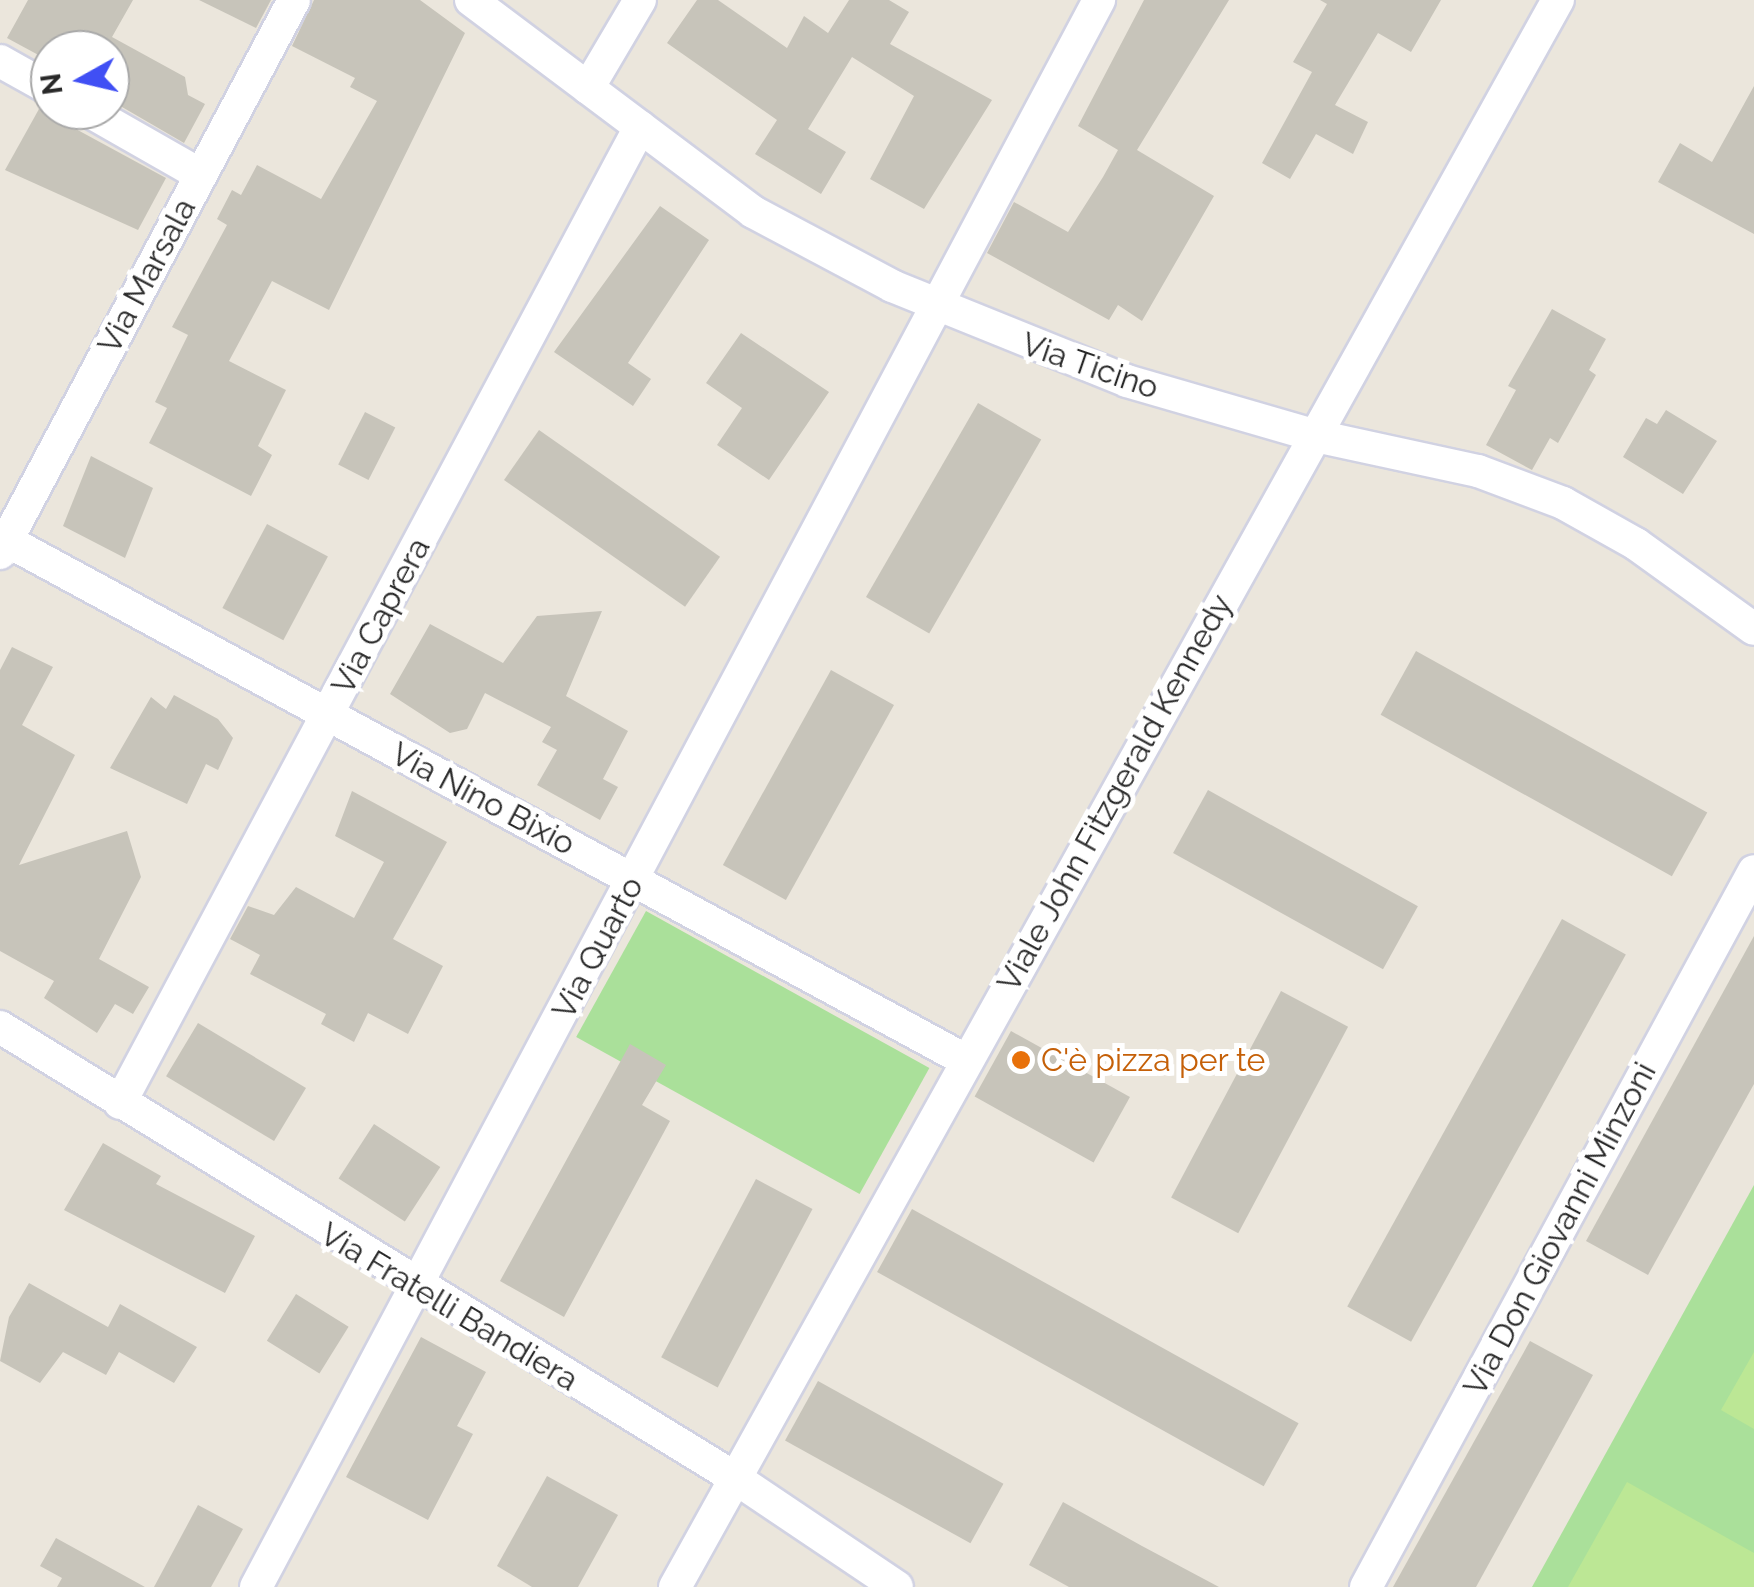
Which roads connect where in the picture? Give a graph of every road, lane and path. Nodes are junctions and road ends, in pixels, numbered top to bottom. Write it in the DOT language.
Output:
graph roads {
  1 [pos="294,0"];
  2 [pos="471,0"];
  3 [pos="640,0"];
  4 [pos="1100,0"];
  5 [pos="1558,0"];
  6 [pos="0,61"];
  7 [pos="30,78"];
  8 [pos="588,88"];
  9 [pos="640,127"];
  10 [pos="122,130"];
  11 [pos="201,175"];
  12 [pos="936,307"];
  13 [pos="1316,436"];
  14 [pos="2,544"];
  15 [pos="1754,630"];
  16 [pos="328,715"];
  17 [pos="1754,871"];
  18 [pos="634,881"];
  19 [pos="0,1027"];
  20 [pos="967,1061"];
  21 [pos="120,1103"];
  22 [pos="416,1289"];
  23 [pos="735,1478"];
  24 [pos="256,1587"];
  25 [pos="675,1587"];
  26 [pos="897,1587"];
  27 [pos="1366,1587"];
  1 -- 11 [label="street, Via Marsala"];
  2 -- 8 [label="street, Via Ticino"];
  3 -- 8 [label="street"];
  4 -- 12 [label="street, Via Quarto"];
  5 -- 13 [label="street, Viale John Fitzgerald Kennedy"];
  6 -- 7 [label="street"];
  8 -- 9 [label="street, Via Ticino"];
  9 -- 12 [label="street, Via Ticino"];
  9 -- 16 [label="street, Via Caprera"];
  10 -- 11 [label="street"];
  11 -- 14 [label="street, Via Marsala"];
  12 -- 13 [label="street, Via Ticino"];
  12 -- 18 [label="street, Via Quarto"];
  13 -- 15 [label="street, Via Ticino"];
  13 -- 20 [label="street, Viale John Fitzgerald Kennedy"];
  14 -- 16 [label="street, Via Nino Bixio"];
  16 -- 18 [label="street, Via Nino Bixio"];
  16 -- 21 [label="street, Via Caprera"];
  17 -- 27 [label="street, Via Don Giovanni Minzoni"];
  18 -- 20 [label="street, Via Nino Bixio"];
  18 -- 22 [label="street, Via Quarto"];
  19 -- 21 [label="street, Via Fratelli Bandiera"];
  20 -- 23 [label="street, Viale John Fitzgerald Kennedy"];
  21 -- 22 [label="street, Via Fratelli Bandiera"];
  22 -- 23 [label="street, Via Fratelli Bandiera"];
  22 -- 24 [label="street, Via Quarto"];
  23 -- 25 [label="street, Viale John Fitzgerald Kennedy"];
  23 -- 26 [label="street, Via Fratelli Bandiera"];
}
